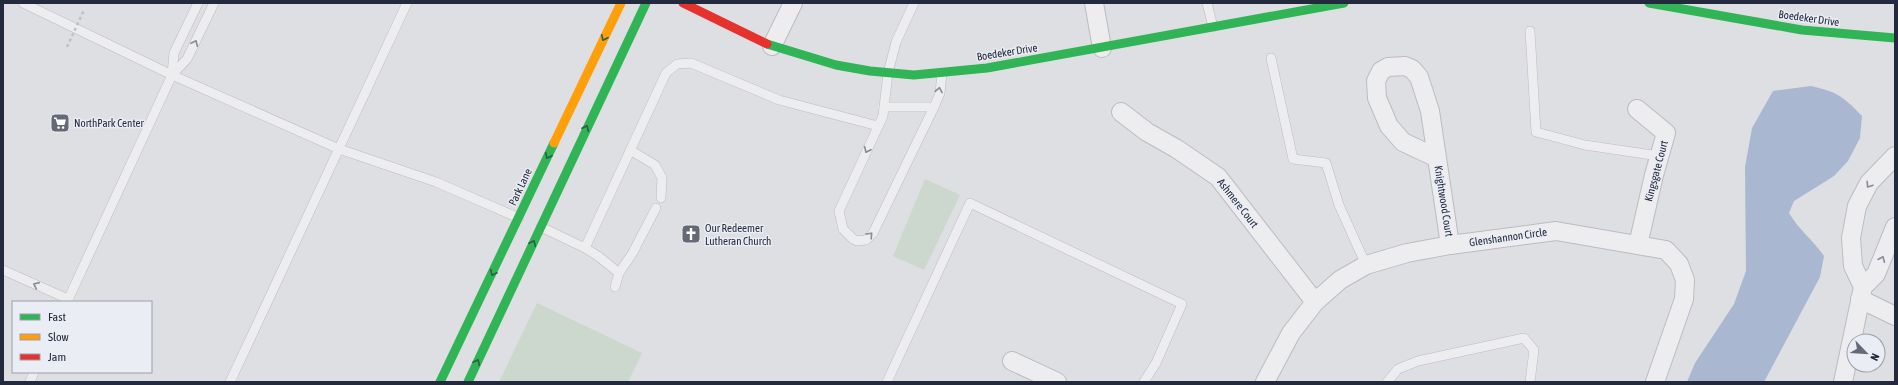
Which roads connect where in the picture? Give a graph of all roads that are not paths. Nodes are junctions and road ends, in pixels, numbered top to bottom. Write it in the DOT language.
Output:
graph roads {
  1 [pos="23,3"];
  2 [pos="198,3"];
  3 [pos="214,3"];
  4 [pos="407,3"];
  5 [pos="621,3"];
  6 [pos="646,3"];
  7 [pos="683,3"];
  8 [pos="793,3"];
  9 [pos="914,3"];
  10 [pos="1094,3"];
  11 [pos="1207,3"];
  12 [pos="1344,3"];
  13 [pos="1649,3"];
  14 [pos="1321,5"];
  15 [pos="1213,27"];
  16 [pos="1530,31"];
  17 [pos="1895,38"];
  18 [pos="772,46"];
  19 [pos="1102,48"];
  20 [pos="1271,58"];
  21 [pos="888,73"];
  22 [pos="942,73"];
  23 [pos="172,75"];
  24 [pos="884,107"];
  25 [pos="934,107"];
  26 [pos="1637,109"];
  27 [pos="1122,112"];
  28 [pos="878,126"];
  29 [pos="339,149"];
  30 [pos="630,150"];
  31 [pos="1659,156"];
  32 [pos="1895,156"];
  33 [pos="1437,158"];
  34 [pos="661,198"];
  35 [pos="656,208"];
  36 [pos="530,222"];
  37 [pos="1895,227"];
  38 [pos="1450,245"];
  39 [pos="1638,245"];
  40 [pos="585,248"];
  41 [pos="1366,265"];
  42 [pos="3,270"];
  43 [pos="619,273"];
  44 [pos="615,287"];
  45 [pos="1862,293"];
  46 [pos="68,300"];
  47 [pos="1315,302"];
  48 [pos="1895,316"];
  49 [pos="1012,361"];
  50 [pos="230,382"];
  51 [pos="440,382"];
  52 [pos="468,382"];
  53 [pos="887,382"];
  54 [pos="1057,382"];
  55 [pos="1144,382"];
  56 [pos="1265,382"];
  57 [pos="1387,382"];
  58 [pos="1530,382"];
  59 [pos="1655,382"];
  60 [pos="1843,382"];
  1 -- 23 [label="lane"];
  2 -- 23 [label="lane"];
  23 -- 3 [label="lane, one-way"];
  4 -- 29 [label="lane"];
  5 -- 36 [label="street, Park Lane, one-way"];
  36 -- 6 [label="street, Park Lane, one-way"];
  7 -- 18 [label="street, Boedeker Drive"];
  8 -- 18 [label="street"];
  9 -- 21 [label="lane"];
  10 -- 19 [label="street"];
  11 -- 15 [label="lane"];
  12 -- 14 [label="street, Boedeker Drive"];
  13 -- 17 [label="street, Boedeker Drive"];
  14 -- 15 [label="street, Boedeker Drive"];
  15 -- 19 [label="street, Boedeker Drive"];
  16 -- 31 [label="lane"];
  18 -- 21 [label="street, Boedeker Drive"];
  19 -- 22 [label="street, Boedeker Drive"];
  20 -- 41 [label="lane"];
  21 -- 22 [label="street, Boedeker Drive"];
  21 -- 24 [label="lane"];
  25 -- 22 [label="lane, one-way"];
  23 -- 29 [label="lane"];
  23 -- 46 [label="lane"];
  24 -- 25 [label="lane"];
  24 -- 28 [label="lane"];
  28 -- 25 [label="lane, one-way"];
  26 -- 31 [label="street, Kingsgate Court"];
  27 -- 47 [label="street, Ashmere Court"];
  28 -- 30 [label="lane"];
  29 -- 36 [label="lane"];
  29 -- 50 [label="lane"];
  30 -- 34 [label="lane"];
  30 -- 40 [label="lane"];
  31 -- 39 [label="street, Kingsgate Court"];
  32 -- 45 [label="street, one-way"];
  33 -- 33 [label="street, Knightwood Court"];
  33 -- 38 [label="street, Knightwood Court"];
  35 -- 43 [label="lane"];
  36 -- 40 [label="lane"];
  36 -- 51 [label="street, Park Lane, one-way"];
  52 -- 36 [label="street, Park Lane, one-way"];
  45 -- 37 [label="street, one-way"];
  38 -- 39 [label="street, Glenshannon Circle"];
  38 -- 41 [label="street, Glenshannon Circle"];
  39 -- 59 [label="street, Glenshannon Circle"];
  40 -- 43 [label="lane"];
  41 -- 47 [label="street, Glenshannon Circle"];
  46 -- 42 [label="lane, one-way"];
  43 -- 44 [label="lane"];
  45 -- 48 [label="street"];
  45 -- 60 [label="street"];
  47 -- 56 [label="street, Glenshannon Circle"];
  49 -- 54 [label="street"];
  53 -- 55 [label="lane"];
  57 -- 58 [label="lane"];
}
